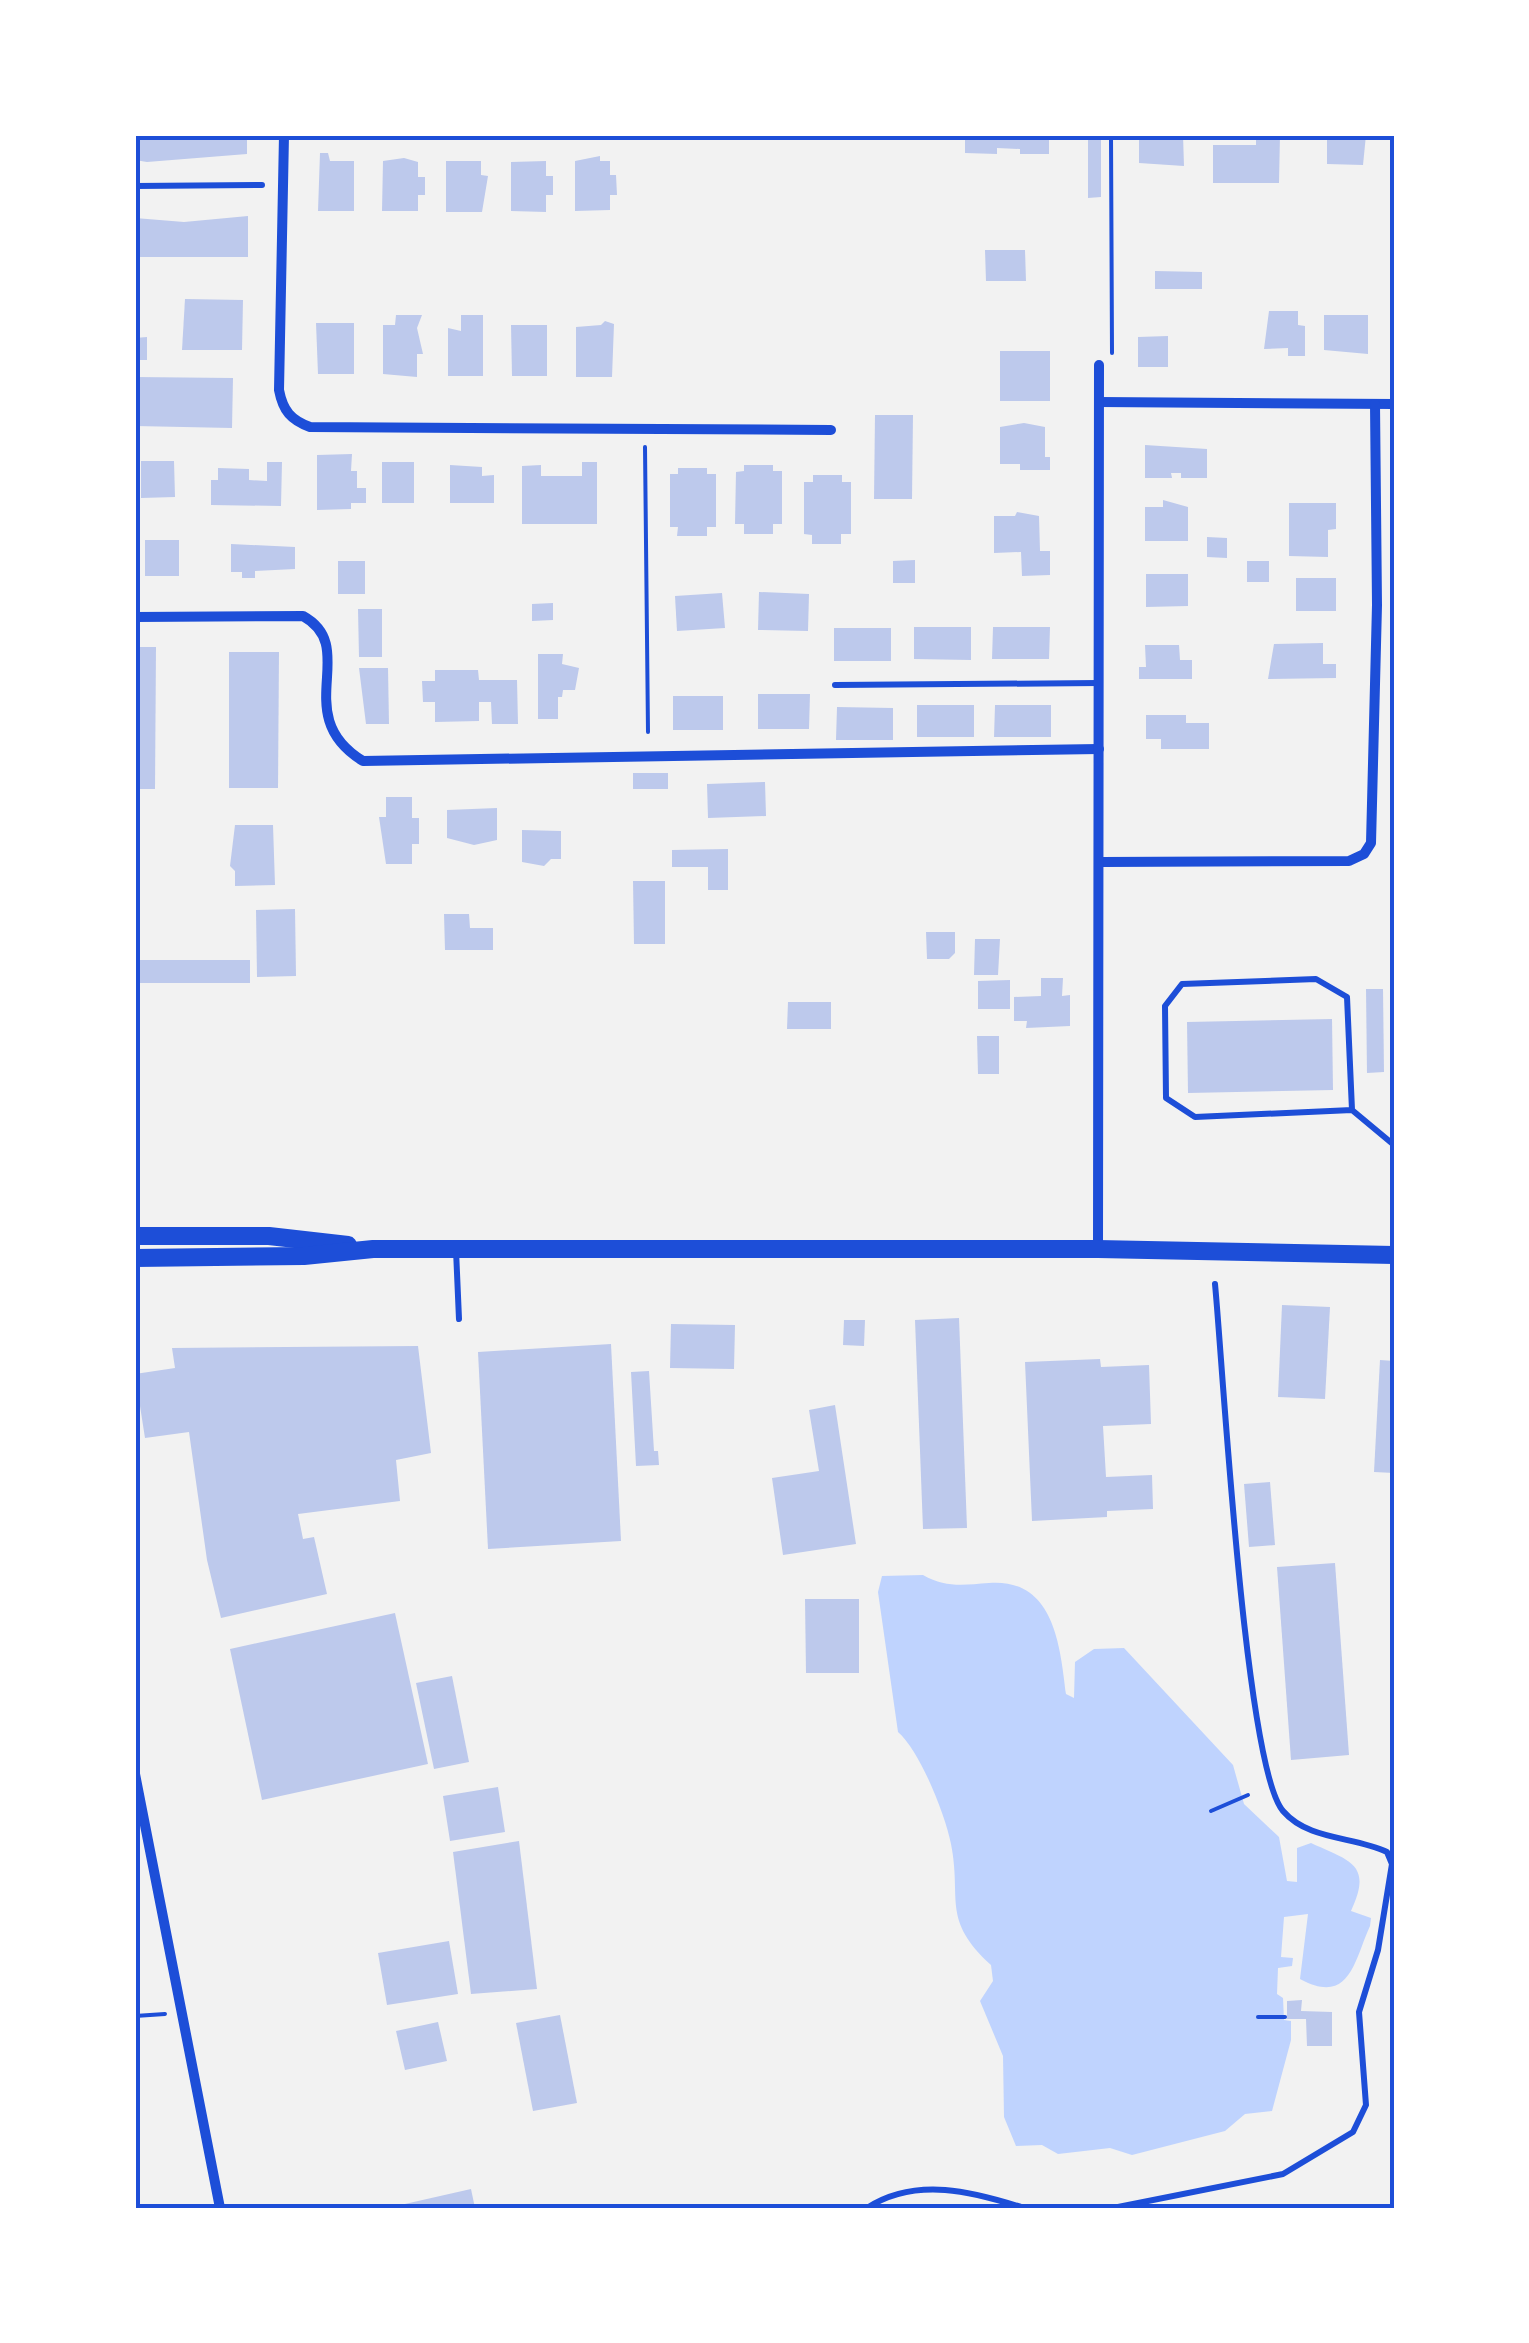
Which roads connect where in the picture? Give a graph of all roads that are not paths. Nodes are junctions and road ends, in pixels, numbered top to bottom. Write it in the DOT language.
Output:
graph roads {
  1 [pos="284,135"];
  2 [pos="262,185"];
  3 [pos="135,186"];
  4 [pos="1099,365"];
  5 [pos="1099,402"];
  6 [pos="1374,404"];
  7 [pos="1394,404"];
  8 [pos="831,430"];
  9 [pos="135,617"];
  10 [pos="1099,684"];
  11 [pos="835,685"];
  12 [pos="1099,749"];
  13 [pos="1102,862"];
  14 [pos="1352,1110"];
  15 [pos="1394,1145"];
  16 [pos="135,1236"];
  17 [pos="373,1249"];
  18 [pos="456,1249"];
  19 [pos="1098,1249"];
  20 [pos="1394,1255"];
  21 [pos="135,1258"];
  22 [pos="1216,1284"];
  23 [pos="459,1319"];
  24 [pos="135,1774"];
  25 [pos="220,2208"];
  26 [pos="867,2208"];
  27 [pos="1024,2208"];
  28 [pos="1113,2208"];
  1 -- 8 [label="street"];
  2 -- 3 [label="lane"];
  4 -- 5 [label="street"];
  5 -- 6 [label="street"];
  5 -- 10 [label="street"];
  6 -- 7 [label="street"];
  6 -- 13 [label="street"];
  9 -- 12 [label="street"];
  10 -- 11 [label="lane"];
  10 -- 12 [label="street"];
  12 -- 13 [label="street"];
  13 -- 19 [label="street"];
  14 -- 14 [label="lane"];
  14 -- 15 [label="lane"];
  16 -- 17 [label="main road"];
  17 -- 18 [label="main road"];
  17 -- 21 [label="main road"];
  18 -- 19 [label="main road"];
  18 -- 23 [label="lane"];
  19 -- 20 [label="main road"];
  22 -- 28 [label="lane"];
  24 -- 25 [label="street"];
  26 -- 27 [label="lane"];
}
